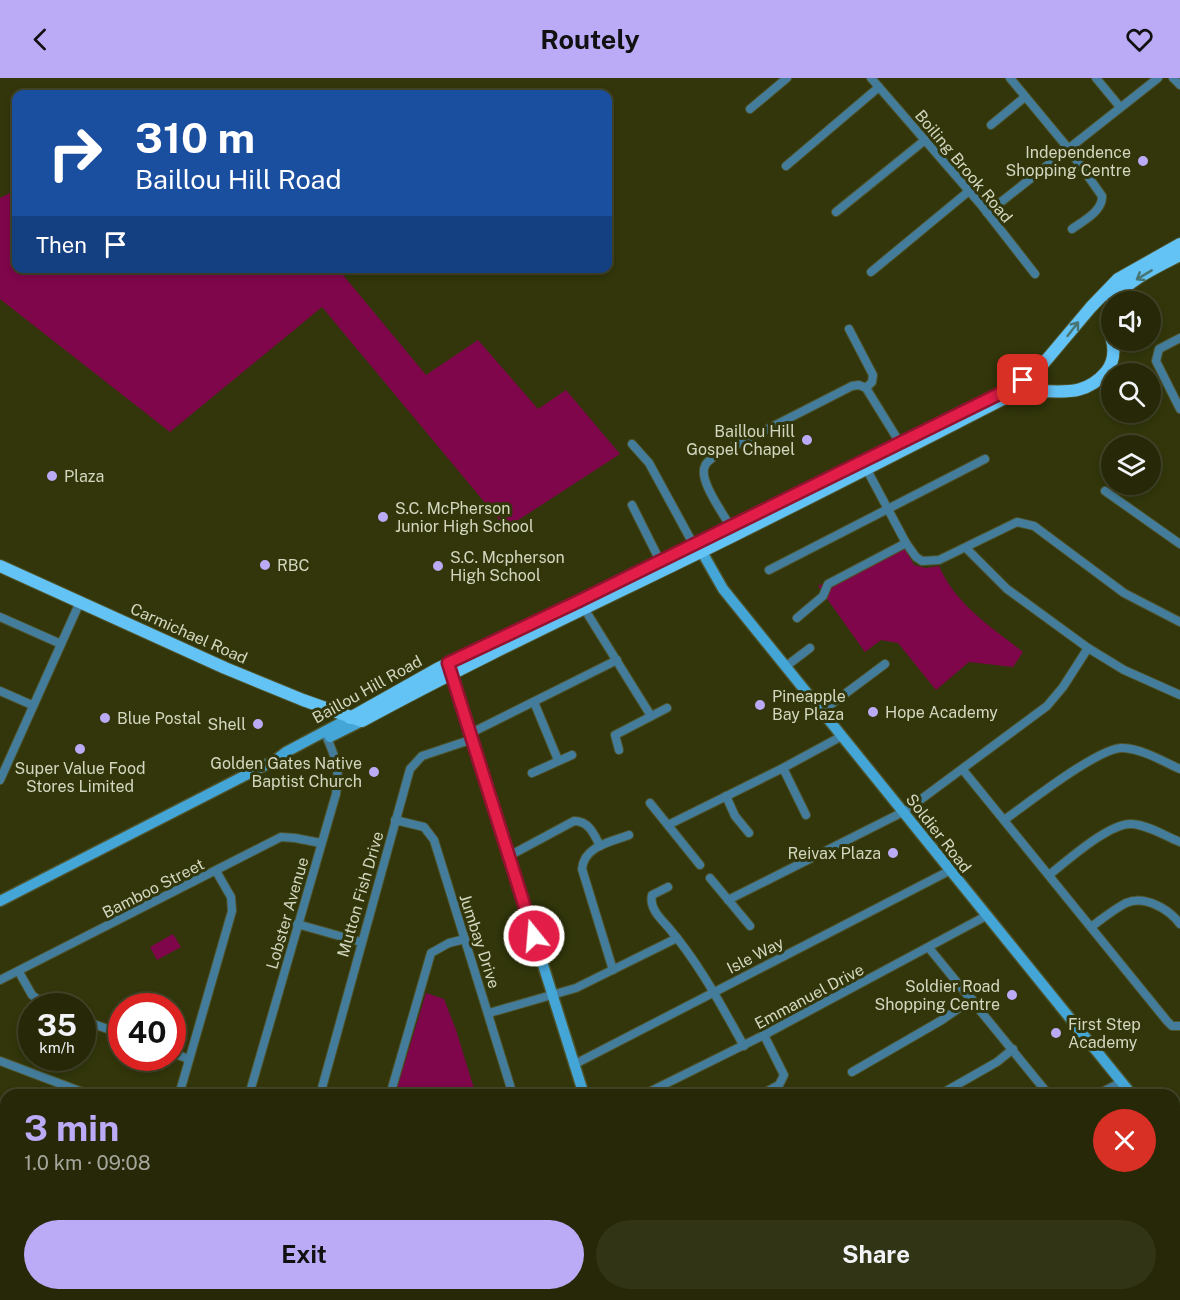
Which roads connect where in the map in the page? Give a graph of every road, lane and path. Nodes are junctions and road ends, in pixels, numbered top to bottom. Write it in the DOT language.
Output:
graph roads {
  1 [pos="787,78"];
  2 [pos="871,78"];
  3 [pos="1010,78"];
  4 [pos="1096,78"];
  5 [pos="1158,78"];
  6 [pos="1173,78"];
  7 [pos="1180,85"];
  8 [pos="879,87"];
  9 [pos="1025,97"];
  10 [pos="1120,107"];
  11 [pos="750,110"];
  12 [pos="992,125"];
  13 [pos="925,140"];
  14 [pos="1068,148"];
  15 [pos="786,166"];
  16 [pos="969,191"];
  17 [pos="836,212"];
  18 [pos="987,213"];
  19 [pos="1072,229"];
  20 [pos="1180,244"];
  21 [pos="1180,255"];
  22 [pos="871,272"];
  23 [pos="1035,274"];
  24 [pos="1121,291"];
  25 [pos="1101,306"];
  26 [pos="1091,307"];
  27 [pos="849,329"];
  28 [pos="1180,338"];
  29 [pos="1113,351"];
  30 [pos="1030,375"];
  31 [pos="866,388"];
  32 [pos="1038,391"];
  33 [pos="1180,409"];
  34 [pos="900,443"];
  35 [pos="632,444"];
  36 [pos="985,459"];
  37 [pos="866,468"];
  38 [pos="1111,495"];
  39 [pos="632,505"];
  40 [pos="889,510"];
  41 [pos="730,526"];
  42 [pos="906,543"];
  43 [pos="1180,544"];
  44 [pos="695,547"];
  45 [pos="966,548"];
  46 [pos="660,561"];
  47 [pos="0,566"];
  48 [pos="769,570"];
  49 [pos="80,602"];
  50 [pos="582,605"];
  51 [pos="0,617"];
  52 [pos="797,618"];
  53 [pos="1180,622"];
  54 [pos="61,644"];
  55 [pos="810,648"];
  56 [pos="1088,648"];
  57 [pos="617,660"];
  58 [pos="885,664"];
  59 [pos="785,667"];
  60 [pos="450,669"];
  61 [pos="0,691"];
  62 [pos="1180,694"];
  63 [pos="534,702"];
  64 [pos="32,705"];
  65 [pos="370,706"];
  66 [pos="667,708"];
  67 [pos="333,711"];
  68 [pos="822,711"];
  69 [pos="651,716"];
  70 [pos="356,719"];
  71 [pos="472,736"];
  72 [pos="842,736"];
  73 [pos="327,738"];
  74 [pos="619,750"];
  75 [pos="572,755"];
  76 [pos="282,756"];
  77 [pos="558,760"];
  78 [pos="783,768"];
  79 [pos="1180,769"];
  80 [pos="963,770"];
  81 [pos="532,773"];
  82 [pos="0,780"];
  83 [pos="726,796"];
  84 [pos="650,803"];
  85 [pos="903,812"];
  86 [pos="806,815"];
  87 [pos="395,820"];
  88 [pos="1004,820"];
  89 [pos="668,825"];
  90 [pos="749,832"];
  91 [pos="629,835"];
  92 [pos="1180,842"];
  93 [pos="321,843"];
  94 [pos="600,846"];
  95 [pos="509,856"];
  96 [pos="700,865"];
  97 [pos="216,871"];
  98 [pos="949,871"];
  99 [pos="1049,875"];
  100 [pos="710,878"];
  101 [pos="668,887"];
  102 [pos="728,900"];
  103 [pos="0,901"];
  104 [pos="986,916"];
  105 [pos="297,924"];
  106 [pos="1180,924"];
  107 [pos="750,926"];
  108 [pos="1091,927"];
  109 [pos="677,938"];
  110 [pos="465,939"];
  111 [pos="361,942"];
  112 [pos="929,948"];
  113 [pos="613,970"];
  114 [pos="19,972"];
  115 [pos="0,980"];
  116 [pos="713,992"];
  117 [pos="30,993"];
  118 [pos="553,996"];
  119 [pos="972,999"];
  120 [pos="489,1013"];
  121 [pos="1180,1026"];
  122 [pos="764,1035"];
  123 [pos="744,1046"];
  124 [pos="1013,1049"];
  125 [pos="186,1058"];
  126 [pos="189,1059"];
  127 [pos="0,1061"];
  128 [pos="575,1064"];
  129 [pos="852,1072"];
  130 [pos="1122,1082"];
  131 [pos="74,1089"];
  132 [pos="181,1089"];
  133 [pos="251,1089"];
  134 [pos="322,1089"];
  135 [pos="392,1089"];
  136 [pos="511,1089"];
  137 [pos="582,1089"];
  138 [pos="655,1089"];
  139 [pos="771,1089"];
  140 [pos="950,1089"];
  141 [pos="1044,1089"];
  142 [pos="1108,1089"];
  143 [pos="1127,1089"];
  1 -- 11 [label="street"];
  2 -- 8 [label="street, Boiling Brook Road"];
  3 -- 9 [label="street"];
  4 -- 10 [label="street"];
  5 -- 10 [label="street"];
  6 -- 7 [label="street"];
  8 -- 13 [label="street, Boiling Brook Road"];
  8 -- 15 [label="street"];
  9 -- 12 [label="street"];
  9 -- 14 [label="street"];
  10 -- 14 [label="street"];
  13 -- 16 [label="street, Boiling Brook Road"];
  13 -- 17 [label="street"];
  14 -- 18 [label="street"];
  14 -- 19 [label="street"];
  16 -- 18 [label="street, Boiling Brook Road"];
  16 -- 22 [label="street"];
  18 -- 23 [label="street, Boiling Brook Road"];
  20 -- 26 [label="main road, Baillou Hill Road"];
  21 -- 24 [label="main road, one-way"];
  25 -- 26 [label="main road"];
  30 -- 26 [label="main road, Baillou Hill Road, one-way"];
  27 -- 31 [label="street"];
  28 -- 33 [label="street"];
  29 -- 32 [label="main road, Baillou Hill Road"];
  30 -- 32 [label="main road"];
  30 -- 34 [label="main road, Baillou Hill Road"];
  31 -- 34 [label="street"];
  31 -- 41 [label="street"];
  32 -- 37 [label="main road, Baillou Hill Road"];
  34 -- 41 [label="main road, Baillou Hill Road"];
  35 -- 44 [label="street"];
  36 -- 40 [label="street"];
  37 -- 40 [label="street"];
  37 -- 44 [label="main road, Baillou Hill Road"];
  38 -- 43 [label="street"];
  39 -- 46 [label="street"];
  40 -- 42 [label="street"];
  40 -- 48 [label="street"];
  41 -- 44 [label="main road, Baillou Hill Road"];
  42 -- 45 [label="street"];
  42 -- 52 [label="street"];
  44 -- 46 [label="main road, Baillou Hill Road"];
  44 -- 50 [label="main road, Baillou Hill Road"];
  44 -- 59 [label="main road, Soldier Road"];
  45 -- 53 [label="street"];
  45 -- 56 [label="street"];
  46 -- 50 [label="main road, Baillou Hill Road"];
  47 -- 49 [label="main road, Carmichael Road"];
  49 -- 54 [label="street"];
  49 -- 67 [label="main road, Carmichael Road"];
  50 -- 57 [label="street"];
  50 -- 60 [label="main road, Baillou Hill Road"];
  51 -- 54 [label="street"];
  54 -- 64 [label="street"];
  55 -- 59 [label="street"];
  56 -- 62 [label="street"];
  56 -- 80 [label="street"];
  57 -- 63 [label="street, Mutton Fish Drive"];
  57 -- 69 [label="street"];
  58 -- 68 [label="street"];
  59 -- 68 [label="main road, Soldier Road"];
  60 -- 65 [label="main road, Baillou Hill Road"];
  60 -- 70 [label="main road, Baillou Hill Road"];
  60 -- 71 [label="main road"];
  61 -- 64 [label="street"];
  63 -- 71 [label="street, Mutton Fish Drive"];
  63 -- 77 [label="street"];
  64 -- 82 [label="street"];
  65 -- 67 [label="main road, Carmichael Road"];
  65 -- 70 [label="main road, Baillou Hill Road"];
  66 -- 69 [label="street"];
  67 -- 70 [label="main road"];
  68 -- 72 [label="main road, Soldier Road"];
  69 -- 74 [label="street"];
  70 -- 73 [label="main road, Baillou Hill Road"];
  70 -- 76 [label="main road, Baillou Hill Road"];
  71 -- 87 [label="street, Mutton Fish Drive"];
  71 -- 95 [label="main road"];
  72 -- 78 [label="street"];
  72 -- 85 [label="main road, Soldier Road"];
  73 -- 76 [label="main road, Baillou Hill Road"];
  73 -- 93 [label="street, Lobster Avenue"];
  75 -- 77 [label="street"];
  76 -- 103 [label="main road, Baillou Hill Road"];
  77 -- 81 [label="street"];
  78 -- 83 [label="street"];
  78 -- 86 [label="street"];
  79 -- 88 [label="street"];
  80 -- 85 [label="street"];
  80 -- 88 [label="street"];
  83 -- 89 [label="street"];
  83 -- 90 [label="street"];
  84 -- 89 [label="street"];
  85 -- 98 [label="main road, Soldier Road"];
  85 -- 102 [label="street"];
  87 -- 110 [label="street, Jumbay Drive"];
  87 -- 111 [label="street, Mutton Fish Drive"];
  88 -- 99 [label="street"];
  89 -- 96 [label="street"];
  91 -- 94 [label="street"];
  92 -- 99 [label="street"];
  93 -- 97 [label="street, Bamboo Street"];
  93 -- 105 [label="street, Lobster Avenue"];
  94 -- 95 [label="street"];
  94 -- 113 [label="street"];
  95 -- 118 [label="main road"];
  97 -- 114 [label="street, Bamboo Street"];
  97 -- 126 [label="street"];
  98 -- 104 [label="main road, Soldier Road"];
  98 -- 116 [label="street, Isle Way"];
  99 -- 108 [label="street"];
  100 -- 102 [label="street"];
  101 -- 109 [label="street"];
  102 -- 107 [label="street"];
  104 -- 112 [label="street, Emmanuel Drive"];
  104 -- 130 [label="main road, Soldier Road"];
  105 -- 111 [label="street"];
  105 -- 133 [label="street, Lobster Avenue"];
  106 -- 108 [label="street"];
  108 -- 121 [label="street"];
  109 -- 113 [label="street"];
  109 -- 116 [label="street"];
  110 -- 120 [label="street, Jumbay Drive"];
  110 -- 135 [label="street"];
  111 -- 134 [label="street, Mutton Fish Drive"];
  112 -- 119 [label="street"];
  112 -- 122 [label="street, Emmanuel Drive"];
  113 -- 118 [label="street"];
  114 -- 115 [label="street, Bamboo Street"];
  114 -- 117 [label="street"];
  116 -- 123 [label="street"];
  116 -- 128 [label="street, Isle Way"];
  118 -- 120 [label="street"];
  118 -- 128 [label="main road"];
  119 -- 124 [label="street"];
  119 -- 129 [label="street"];
  120 -- 136 [label="street, Jumbay Drive"];
  122 -- 123 [label="street, Emmanuel Drive"];
  122 -- 139 [label="street"];
  123 -- 138 [label="street, Emmanuel Drive"];
  124 -- 140 [label="street"];
  124 -- 141 [label="street"];
  125 -- 126 [label="street"];
  126 -- 132 [label="street"];
  127 -- 131 [label="street"];
  128 -- 137 [label="main road"];
  130 -- 142 [label="street"];
  130 -- 143 [label="main road, Soldier Road"];
}
